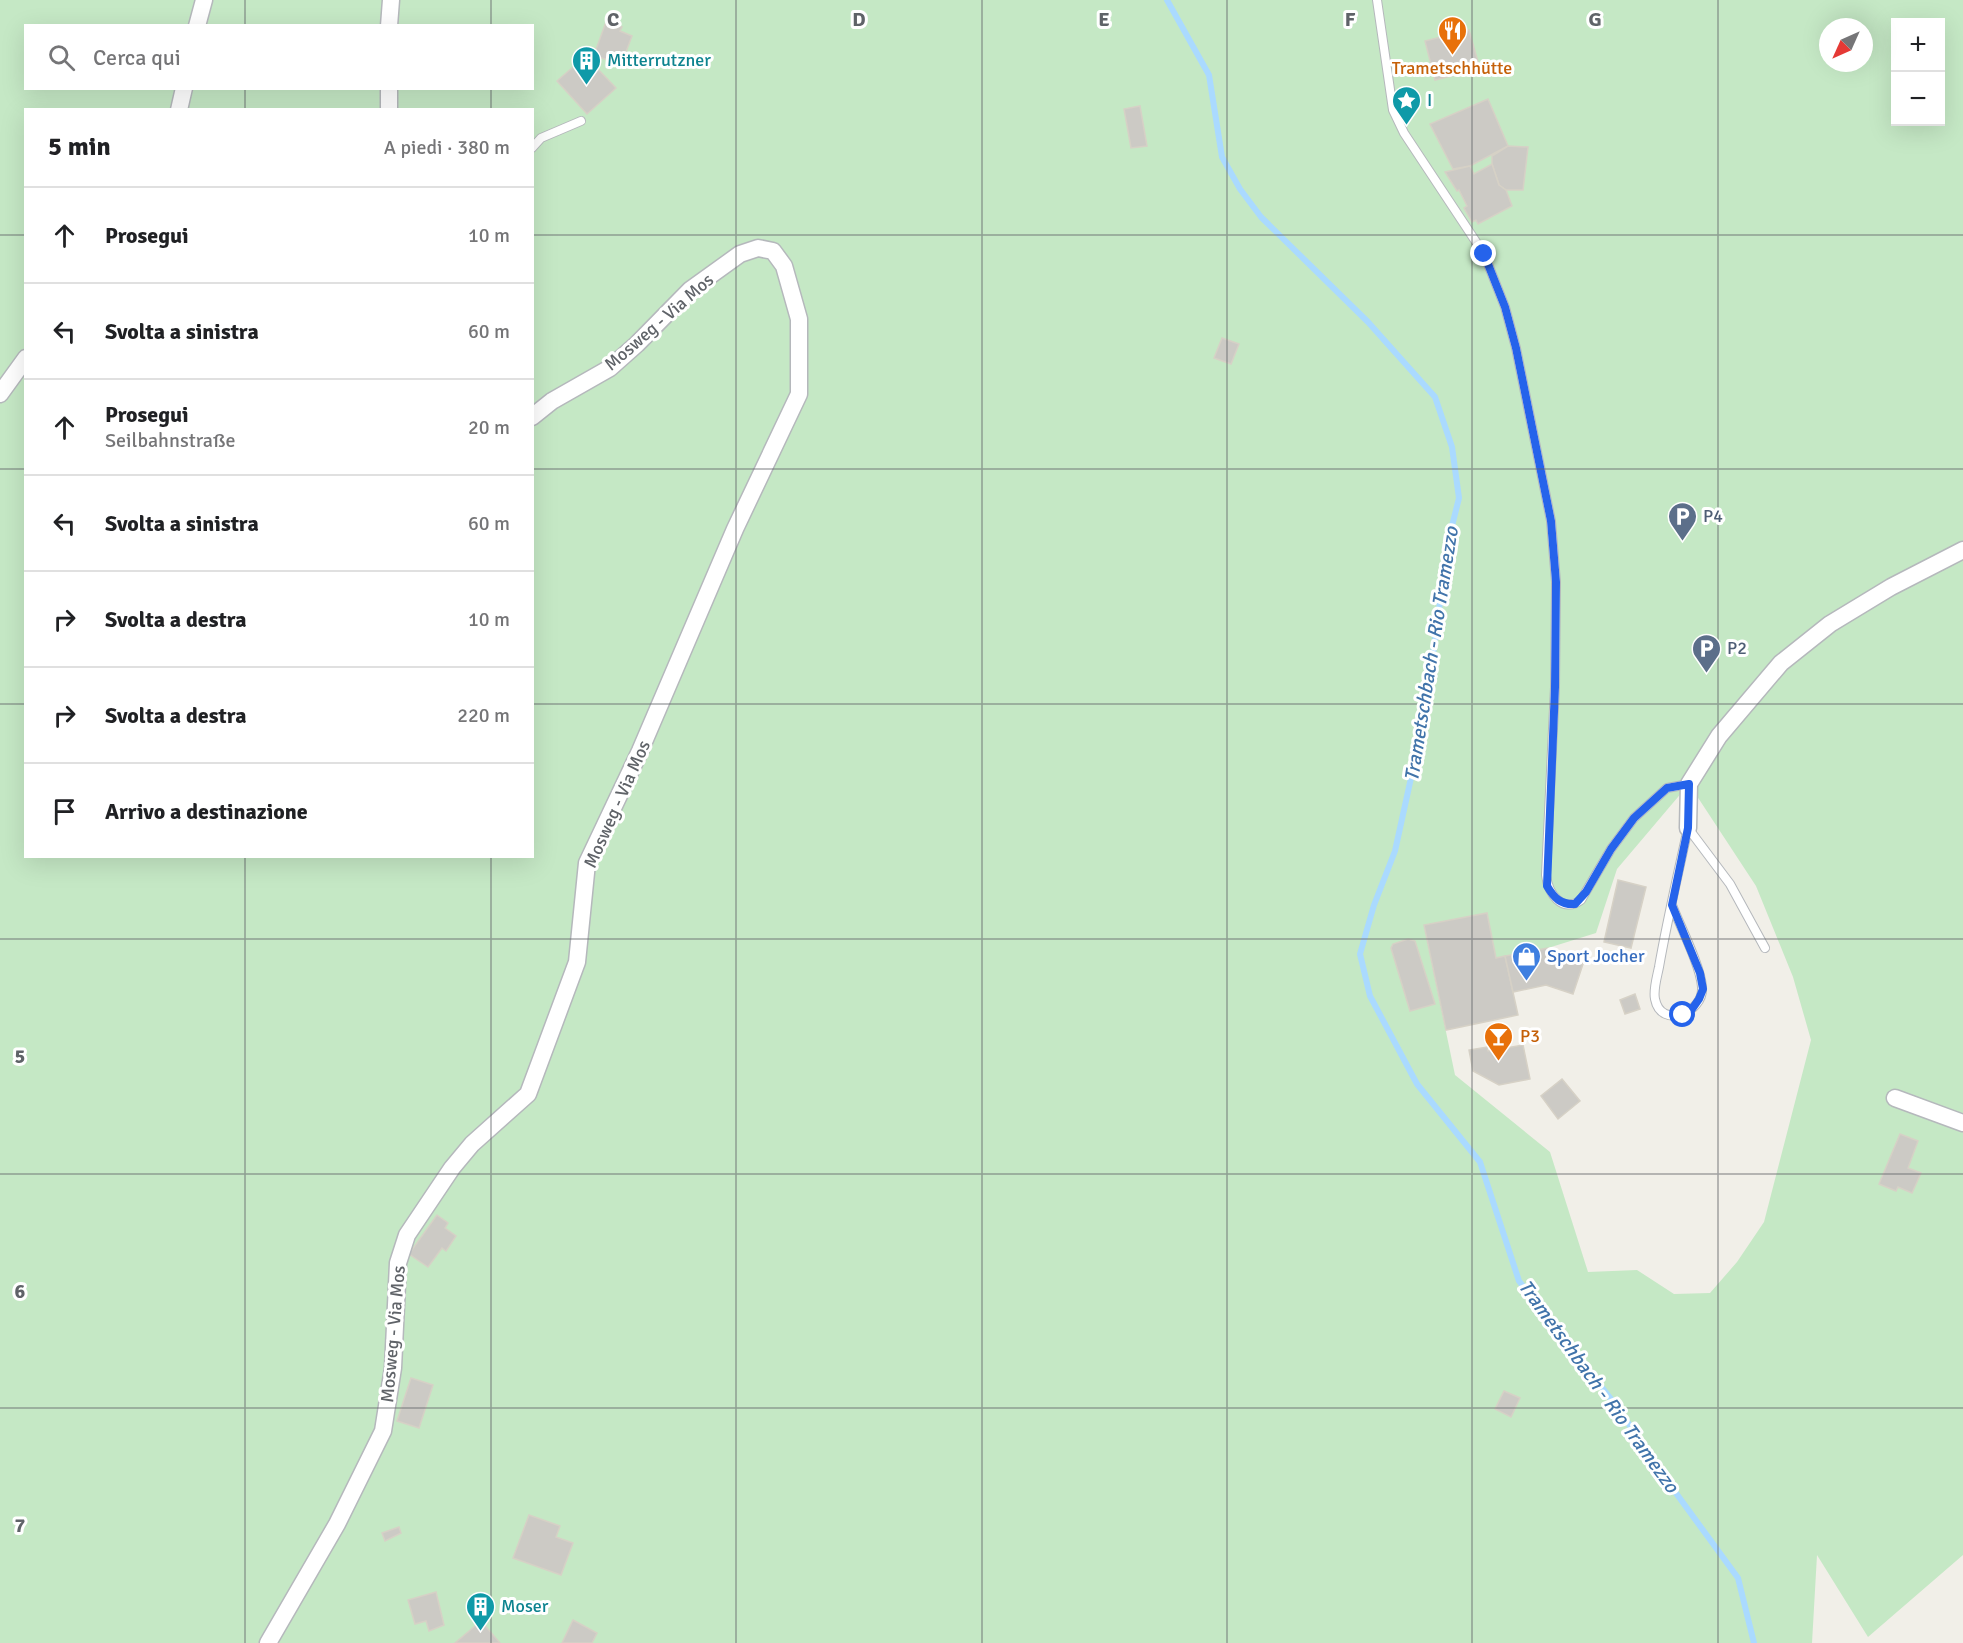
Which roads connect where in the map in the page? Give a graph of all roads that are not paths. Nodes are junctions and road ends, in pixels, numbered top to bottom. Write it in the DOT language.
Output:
graph roads {
  1 [pos="204,0"];
  2 [pos="392,0"];
  3 [pos="1377,0"];
  4 [pos="198,24"];
  5 [pos="389,24"];
  6 [pos="184,90"];
  7 [pos="389,90"];
  8 [pos="180,108"];
  9 [pos="389,108"];
  10 [pos="581,120"];
  11 [pos="534,146"];
  12 [pos="24,361"];
  13 [pos="0,394"];
  14 [pos="534,415"];
  15 [pos="1963,550"];
  16 [pos="1689,784"];
  17 [pos="1688,828"];
  18 [pos="1672,905"];
  19 [pos="1765,948"];
  20 [pos="1895,1098"];
  21 [pos="1963,1123"];
  22 [pos="268,1643"];
  1 -- 4 [label="street"];
  2 -- 5 [label="street"];
  3 -- 16 [label="lane"];
  6 -- 8 [label="street"];
  7 -- 9 [label="street"];
  10 -- 11 [label="lane"];
  12 -- 13 [label="street"];
  14 -- 22 [label="street, Mosweg - Via Mos"];
  15 -- 16 [label="street"];
  16 -- 17 [label="street"];
  17 -- 18 [label="lane"];
  17 -- 19 [label="lane"];
  18 -- 18 [label="lane"];
  20 -- 21 [label="street"];
}
